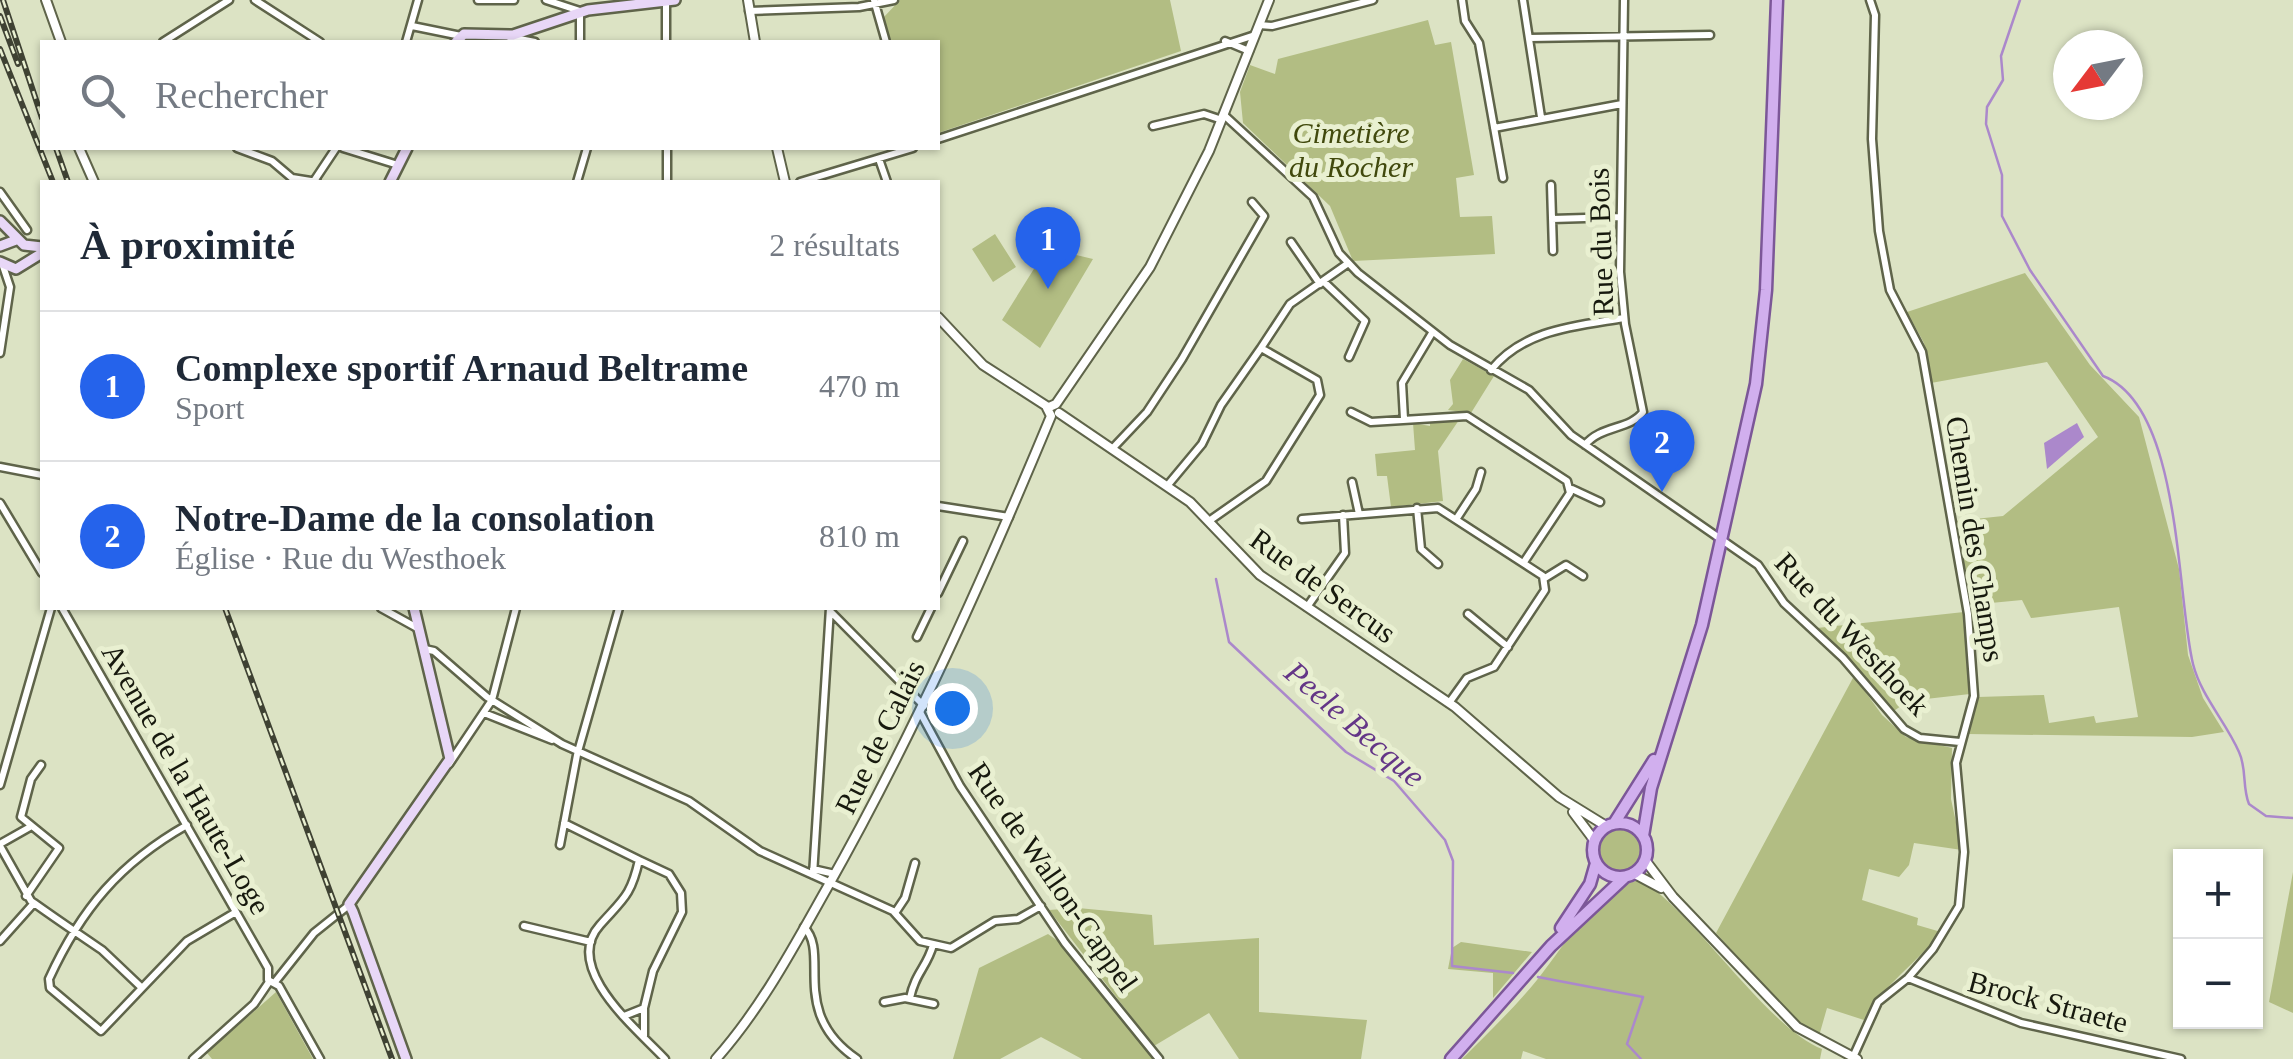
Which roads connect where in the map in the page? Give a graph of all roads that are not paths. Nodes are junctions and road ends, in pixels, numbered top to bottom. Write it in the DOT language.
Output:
graph roads {
  1 [pos="46,0"];
  2 [pos="229,0"];
  3 [pos="255,0"];
  4 [pos="418,0"];
  5 [pos="478,0"];
  6 [pos="503,0"];
  7 [pos="514,0"];
  8 [pos="546,0"];
  9 [pos="674,0"];
  10 [pos="748,0"];
  11 [pos="894,0"];
  12 [pos="1269,0"];
  13 [pos="1373,0"];
  14 [pos="1462,0"];
  15 [pos="1523,0"];
  16 [pos="1624,0"];
  17 [pos="1777,0"];
  18 [pos="1870,0"];
  19 [pos="666,1"];
  20 [pos="622,2"];
  21 [pos="874,2"];
  22 [pos="750,11"];
  23 [pos="581,13"];
  24 [pos="412,26"];
  25 [pos="532,30"];
  26 [pos="1257,30"];
  27 [pos="1623,34"];
  28 [pos="1710,35"];
  29 [pos="503,36"];
  30 [pos="1529,38"];
  31 [pos="458,39"];
  32 [pos="60,40"];
  33 [pos="166,40"];
  34 [pos="317,40"];
  35 [pos="407,40"];
  36 [pos="525,40"];
  37 [pos="535,40"];
  38 [pos="580,40"];
  39 [pos="666,40"];
  40 [pos="755,40"];
  41 [pos="885,40"];
  42 [pos="1224,41"];
  43 [pos="1248,51"];
  44 [pos="1622,104"];
  45 [pos="1542,116"];
  46 [pos="1223,117"];
  47 [pos="1153,126"];
  48 [pos="1494,128"];
  49 [pos="940,138"];
  50 [pos="82,150"];
  51 [pos="243,150"];
  52 [pos="339,150"];
  53 [pos="347,150"];
  54 [pos="406,150"];
  55 [pos="586,150"];
  56 [pos="667,150"];
  57 [pos="777,150"];
  58 [pos="907,150"];
  59 [pos="879,159"];
  60 [pos="398,165"];
  61 [pos="1503,178"];
  62 [pos="95,180"];
  63 [pos="292,180"];
  64 [pos="317,180"];
  65 [pos="391,180"];
  66 [pos="578,180"];
  67 [pos="667,180"];
  68 [pos="785,180"];
  69 [pos="807,180"];
  70 [pos="887,180"];
  71 [pos="1552,185"];
  72 [pos="0,192"];
  73 [pos="1252,202"];
  74 [pos="1619,217"];
  75 [pos="1552,218"];
  76 [pos="0,225"];
  77 [pos="27,230"];
  78 [pos="20,242"];
  79 [pos="1290,242"];
  80 [pos="1,245"];
  81 [pos="40,249"];
  82 [pos="1554,251"];
  83 [pos="40,252"];
  84 [pos="25,263"];
  85 [pos="2,264"];
  86 [pos="1348,264"];
  87 [pos="1321,282"];
  88 [pos="1624,318"];
  89 [pos="940,320"];
  90 [pos="1432,332"];
  91 [pos="1261,348"];
  92 [pos="0,353"];
  93 [pos="1349,357"];
  94 [pos="1491,370"];
  95 [pos="1053,410"];
  96 [pos="1351,412"];
  97 [pos="1404,419"];
  98 [pos="1585,445"];
  99 [pos="1112,449"];
  100 [pos="2,466"];
  101 [pos="1480,472"];
  102 [pos="40,475"];
  103 [pos="1352,482"];
  104 [pos="1167,486"];
  105 [pos="1572,490"];
  106 [pos="1600,502"];
  107 [pos="0,503"];
  108 [pos="940,506"];
  109 [pos="1417,508"];
  110 [pos="1359,514"];
  111 [pos="1343,515"];
  112 [pos="1010,517"];
  113 [pos="1457,518"];
  114 [pos="1302,519"];
  115 [pos="1209,521"];
  116 [pos="1722,539"];
  117 [pos="963,542"];
  118 [pos="1524,562"];
  119 [pos="1438,564"];
  120 [pos="40,570"];
  121 [pos="1583,576"];
  122 [pos="1545,578"];
  123 [pos="940,585"];
  124 [pos="1307,607"];
  125 [pos="50,610"];
  126 [pos="63,610"];
  127 [pos="384,610"];
  128 [pos="414,610"];
  129 [pos="515,610"];
  130 [pos="619,610"];
  131 [pos="830,610"];
  132 [pos="831,610"];
  133 [pos="930,610"];
  134 [pos="1468,614"];
  135 [pos="419,629"];
  136 [pos="916,637"];
  137 [pos="1508,646"];
  138 [pos="424,649"];
  139 [pos="492,700"];
  140 [pos="1449,703"];
  141 [pos="923,710"];
  142 [pos="484,713"];
  143 [pos="1672,724"];
  144 [pos="466,741"];
  145 [pos="1960,742"];
  146 [pos="562,744"];
  147 [pos="450,749"];
  148 [pos="578,752"];
  149 [pos="448,764"];
  150 [pos="41,765"];
  151 [pos="0,785"];
  152 [pos="1560,798"];
  153 [pos="564,823"];
  154 [pos="1610,824"];
  155 [pos="187,825"];
  156 [pos="30,827"];
  157 [pos="1643,836"];
  158 [pos="1594,840"];
  159 [pos="0,845"];
  160 [pos="560,845"];
  161 [pos="639,860"];
  162 [pos="1645,860"];
  163 [pos="1596,862"];
  164 [pos="914,863"];
  165 [pos="814,872"];
  166 [pos="835,874"];
  167 [pos="1629,875"];
  168 [pos="830,883"];
  169 [pos="26,896"];
  170 [pos="1672,897"];
  171 [pos="34,903"];
  172 [pos="1041,906"];
  173 [pos="352,908"];
  174 [pos="236,912"];
  175 [pos="896,913"];
  176 [pos="524,926"];
  177 [pos="804,928"];
  178 [pos="74,930"];
  179 [pos="0,942"];
  180 [pos="591,942"];
  181 [pos="933,945"];
  182 [pos="1550,946"];
  183 [pos="272,978"];
  184 [pos="1908,978"];
  185 [pos="142,988"];
  186 [pos="910,998"];
  187 [pos="884,1002"];
  188 [pos="934,1004"];
  189 [pos="644,1008"];
  190 [pos="624,1016"];
  191 [pos="644,1036"];
  192 [pos="1856,1057"];
  193 [pos="193,1059"];
  194 [pos="320,1059"];
  195 [pos="406,1059"];
  196 [pos="665,1059"];
  197 [pos="716,1059"];
  198 [pos="857,1059"];
  199 [pos="1159,1059"];
  200 [pos="1451,1059"];
  201 [pos="2181,1059"];
  1 -- 32 [label="street"];
  2 -- 33 [label="street"];
  3 -- 34 [label="street"];
  4 -- 24 [label="street"];
  5 -- 6 [label="street"];
  6 -- 7 [label="street"];
  8 -- 23 [label="street"];
  9 -- 19 [label="main road"];
  10 -- 22 [label="street"];
  11 -- 21 [label="street"];
  12 -- 26 [label="street, Rue de Calais"];
  13 -- 26 [label="street"];
  14 -- 48 [label="street"];
  15 -- 30 [label="street"];
  16 -- 27 [label="street, Rue du Bois"];
  17 -- 116 [label="main road"];
  18 -- 145 [label="street, Chemin des Champs"];
  19 -- 20 [label="main road"];
  19 -- 39 [label="street"];
  20 -- 23 [label="main road"];
  21 -- 22 [label="street"];
  21 -- 41 [label="street"];
  22 -- 40 [label="street"];
  23 -- 25 [label="main road"];
  23 -- 38 [label="street"];
  24 -- 31 [label="street"];
  24 -- 35 [label="street"];
  25 -- 29 [label="main road"];
  25 -- 37 [label="street"];
  26 -- 42 [label="street"];
  26 -- 43 [label="street, Rue de Calais"];
  27 -- 28 [label="street"];
  27 -- 30 [label="street"];
  27 -- 44 [label="street, Rue du Bois"];
  29 -- 31 [label="main road"];
  29 -- 36 [label="street"];
  30 -- 45 [label="street"];
  42 -- 43 [label="street"];
  42 -- 49 [label="street"];
  43 -- 46 [label="street, Rue de Calais"];
  44 -- 45 [label="street"];
  44 -- 74 [label="street, Rue du Bois"];
  45 -- 48 [label="street"];
  46 -- 47 [label="street"];
  46 -- 86 [label="street, Rue du Westhoek"];
  46 -- 95 [label="street, Rue de Calais"];
  48 -- 61 [label="street"];
  50 -- 62 [label="street"];
  51 -- 63 [label="street"];
  52 -- 64 [label="street"];
  53 -- 60 [label="street"];
  54 -- 60 [label="main road"];
  55 -- 66 [label="street"];
  56 -- 67 [label="street"];
  57 -- 68 [label="street"];
  58 -- 59 [label="street"];
  59 -- 69 [label="street"];
  59 -- 70 [label="street"];
  60 -- 65 [label="main road"];
  71 -- 75 [label="street"];
  72 -- 77 [label="street"];
  73 -- 99 [label="street"];
  74 -- 75 [label="street"];
  74 -- 88 [label="street, Rue du Bois"];
  75 -- 82 [label="street"];
  76 -- 78 [label="main road"];
  76 -- 80 [label="main road"];
  78 -- 80 [label="main road"];
  78 -- 81 [label="main road"];
  78 -- 84 [label="main road"];
  79 -- 87 [label="street"];
  83 -- 84 [label="main road"];
  84 -- 85 [label="main road"];
  85 -- 92 [label="street"];
  86 -- 87 [label="street"];
  86 -- 90 [label="street, Rue du Westhoek"];
  87 -- 91 [label="street"];
  87 -- 93 [label="street"];
  88 -- 94 [label="street"];
  88 -- 98 [label="street, Rue du Bois"];
  89 -- 95 [label="street, Rue de Sercus"];
  90 -- 94 [label="street, Rue du Westhoek"];
  90 -- 97 [label="street"];
  91 -- 104 [label="street"];
  91 -- 115 [label="street"];
  94 -- 98 [label="street, Rue du Westhoek"];
  95 -- 99 [label="street, Rue de Sercus"];
  95 -- 112 [label="street, Rue de Calais"];
  96 -- 97 [label="street"];
  97 -- 105 [label="street"];
  98 -- 116 [label="street, Rue du Westhoek"];
  99 -- 104 [label="street, Rue de Sercus"];
  100 -- 102 [label="street"];
  101 -- 113 [label="street"];
  103 -- 110 [label="street"];
  104 -- 115 [label="street, Rue de Sercus"];
  105 -- 106 [label="street"];
  105 -- 118 [label="street"];
  107 -- 120 [label="street"];
  108 -- 112 [label="street"];
  109 -- 110 [label="street"];
  109 -- 113 [label="street"];
  109 -- 119 [label="street"];
  110 -- 111 [label="street"];
  111 -- 114 [label="street"];
  111 -- 124 [label="street"];
  112 -- 141 [label="street, Rue de Calais"];
  113 -- 118 [label="street"];
  115 -- 124 [label="street, Rue de Sercus"];
  116 -- 143 [label="main road"];
  116 -- 145 [label="street, Rue du Westhoek"];
  117 -- 123 [label="street"];
  118 -- 122 [label="street"];
  121 -- 122 [label="street"];
  122 -- 137 [label="street"];
  124 -- 140 [label="street, Rue de Sercus"];
  125 -- 151 [label="street"];
  126 -- 155 [label="street, Avenue de la Haute-Loge"];
  127 -- 135 [label="street"];
  128 -- 135 [label="main road"];
  129 -- 139 [label="street"];
  130 -- 148 [label="street"];
  131 -- 165 [label="street"];
  132 -- 141 [label="street, Rue de Wallon-Cappel"];
  133 -- 136 [label="street"];
  134 -- 137 [label="street"];
  135 -- 138 [label="main road"];
  137 -- 140 [label="street"];
  138 -- 139 [label="street"];
  138 -- 147 [label="main road"];
  139 -- 142 [label="street"];
  139 -- 146 [label="street"];
  140 -- 152 [label="street, Rue de Sercus"];
  141 -- 166 [label="street, Rue de Calais"];
  141 -- 172 [label="street, Rue de Wallon-Cappel"];
  142 -- 144 [label="street"];
  142 -- 146 [label="street"];
  143 -- 154 [label="main road"];
  143 -- 157 [label="main road"];
  144 -- 147 [label="street"];
  144 -- 149 [label="street"];
  145 -- 184 [label="street, Chemin des Champs"];
  146 -- 148 [label="street"];
  147 -- 149 [label="main road"];
  148 -- 153 [label="street"];
  148 -- 165 [label="street"];
  149 -- 173 [label="main road"];
  150 -- 156 [label="street"];
  152 -- 154 [label="street, Rue de Sercus"];
  152 -- 158 [label="street, Rue de Sercus"];
  153 -- 160 [label="street"];
  153 -- 161 [label="street"];
  154 -- 157 [label="main road"];
  154 -- 158 [label="main road"];
  155 -- 174 [label="street, Avenue de la Haute-Loge"];
  155 -- 178 [label="street"];
  156 -- 159 [label="street"];
  156 -- 169 [label="street"];
  157 -- 162 [label="main road"];
  158 -- 163 [label="main road"];
  159 -- 169 [label="street"];
  161 -- 180 [label="street"];
  161 -- 189 [label="street"];
  162 -- 167 [label="main road"];
  162 -- 170 [label="street"];
  163 -- 167 [label="main road"];
  163 -- 182 [label="main road"];
  164 -- 175 [label="street"];
  165 -- 166 [label="street"];
  165 -- 168 [label="street"];
  166 -- 168 [label="street, Rue de Calais"];
  167 -- 170 [label="street"];
  167 -- 182 [label="main road"];
  168 -- 175 [label="street"];
  168 -- 177 [label="street, Rue de Calais"];
  169 -- 171 [label="street"];
  170 -- 192 [label="street"];
  171 -- 178 [label="street"];
  171 -- 179 [label="street"];
  172 -- 181 [label="street"];
  172 -- 199 [label="street, Rue de Wallon-Cappel"];
  173 -- 183 [label="street"];
  173 -- 195 [label="main road"];
  174 -- 183 [label="street, Avenue de la Haute-Loge"];
  174 -- 185 [label="street"];
  175 -- 181 [label="street"];
  176 -- 180 [label="street"];
  177 -- 197 [label="street, Rue de Calais"];
  177 -- 198 [label="street"];
  178 -- 185 [label="street"];
  178 -- 185 [label="street"];
  180 -- 190 [label="street"];
  181 -- 186 [label="street"];
  182 -- 200 [label="main road"];
  183 -- 193 [label="street"];
  183 -- 194 [label="street, Avenue de la Haute-Loge"];
  184 -- 192 [label="street, Chemin des Champs"];
  184 -- 201 [label="street, Brock Straete"];
  186 -- 187 [label="street"];
  186 -- 188 [label="street"];
  189 -- 190 [label="street"];
  189 -- 191 [label="street"];
  190 -- 191 [label="street"];
  191 -- 196 [label="street"];
}
